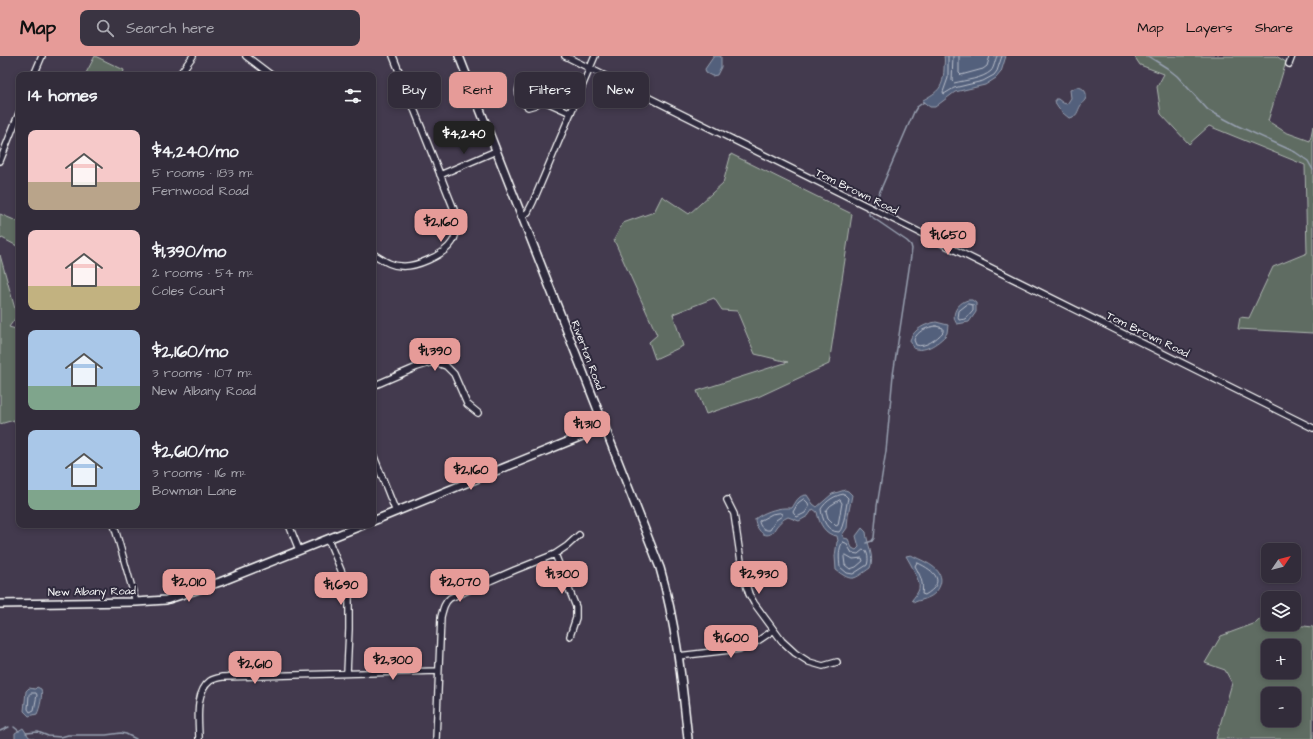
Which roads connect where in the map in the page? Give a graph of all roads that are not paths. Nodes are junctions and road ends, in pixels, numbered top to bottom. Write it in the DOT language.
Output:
graph roads {
  1 [pos="42,56"];
  2 [pos="193,56"];
  3 [pos="246,56"];
  4 [pos="393,56"];
  5 [pos="458,56"];
  6 [pos="565,56"];
  7 [pos="595,56"];
  8 [pos="1292,56"];
  9 [pos="1289,64"];
  10 [pos="590,68"];
  11 [pos="35,72"];
  12 [pos="181,72"];
  13 [pos="267,72"];
  14 [pos="542,100"];
  15 [pos="560,108"];
  16 [pos="571,113"];
  17 [pos="16,121"];
  18 [pos="496,151"];
  19 [pos="0,161"];
  20 [pos="440,175"];
  21 [pos="521,217"];
  22 [pos="376,256"];
  23 [pos="376,385"];
  24 [pos="478,413"];
  25 [pos="604,427"];
  26 [pos="1313,428"];
  27 [pos="376,462"];
  28 [pos="727,500"];
  29 [pos="396,512"];
  30 [pos="376,520"];
  31 [pos="115,528"];
  32 [pos="290,528"];
  33 [pos="356,528"];
  34 [pos="579,535"];
  35 [pos="328,539"];
  36 [pos="299,550"];
  37 [pos="555,554"];
  38 [pos="136,602"];
  39 [pos="0,604"];
  40 [pos="774,630"];
  41 [pos="570,636"];
  42 [pos="678,656"];
  43 [pos="837,662"];
  44 [pos="438,671"];
  45 [pos="347,673"];
  46 [pos="199,739"];
  47 [pos="436,739"];
  48 [pos="688,739"];
  1 -- 11 [label="street"];
  2 -- 12 [label="street"];
  3 -- 13 [label="street"];
  4 -- 20 [label="street"];
  5 -- 18 [label="main road, Riverton Road"];
  6 -- 10 [label="street, Tom Brown Road"];
  7 -- 10 [label="street"];
  8 -- 9 [label="street"];
  10 -- 16 [label="street"];
  10 -- 26 [label="street, Tom Brown Road"];
  14 -- 14 [label="street"];
  15 -- 16 [label="street"];
  16 -- 21 [label="street"];
  17 -- 19 [label="street"];
  18 -- 20 [label="street"];
  18 -- 21 [label="main road, Riverton Road"];
  20 -- 22 [label="street"];
  21 -- 25 [label="main road, Riverton Road"];
  23 -- 24 [label="street"];
  25 -- 29 [label="main road"];
  25 -- 42 [label="main road, Riverton Road"];
  27 -- 29 [label="street"];
  28 -- 40 [label="street"];
  29 -- 30 [label="main road"];
  31 -- 38 [label="street"];
  32 -- 36 [label="street"];
  33 -- 35 [label="main road, New Albany Road"];
  34 -- 37 [label="street"];
  35 -- 36 [label="main road, New Albany Road"];
  35 -- 45 [label="street"];
  36 -- 38 [label="main road, New Albany Road"];
  37 -- 41 [label="street"];
  37 -- 44 [label="street"];
  38 -- 39 [label="main road, New Albany Road"];
  40 -- 42 [label="street"];
  40 -- 43 [label="street"];
  42 -- 48 [label="main road, Riverton Road"];
  44 -- 45 [label="street"];
  44 -- 47 [label="street"];
  45 -- 46 [label="street"];
}
